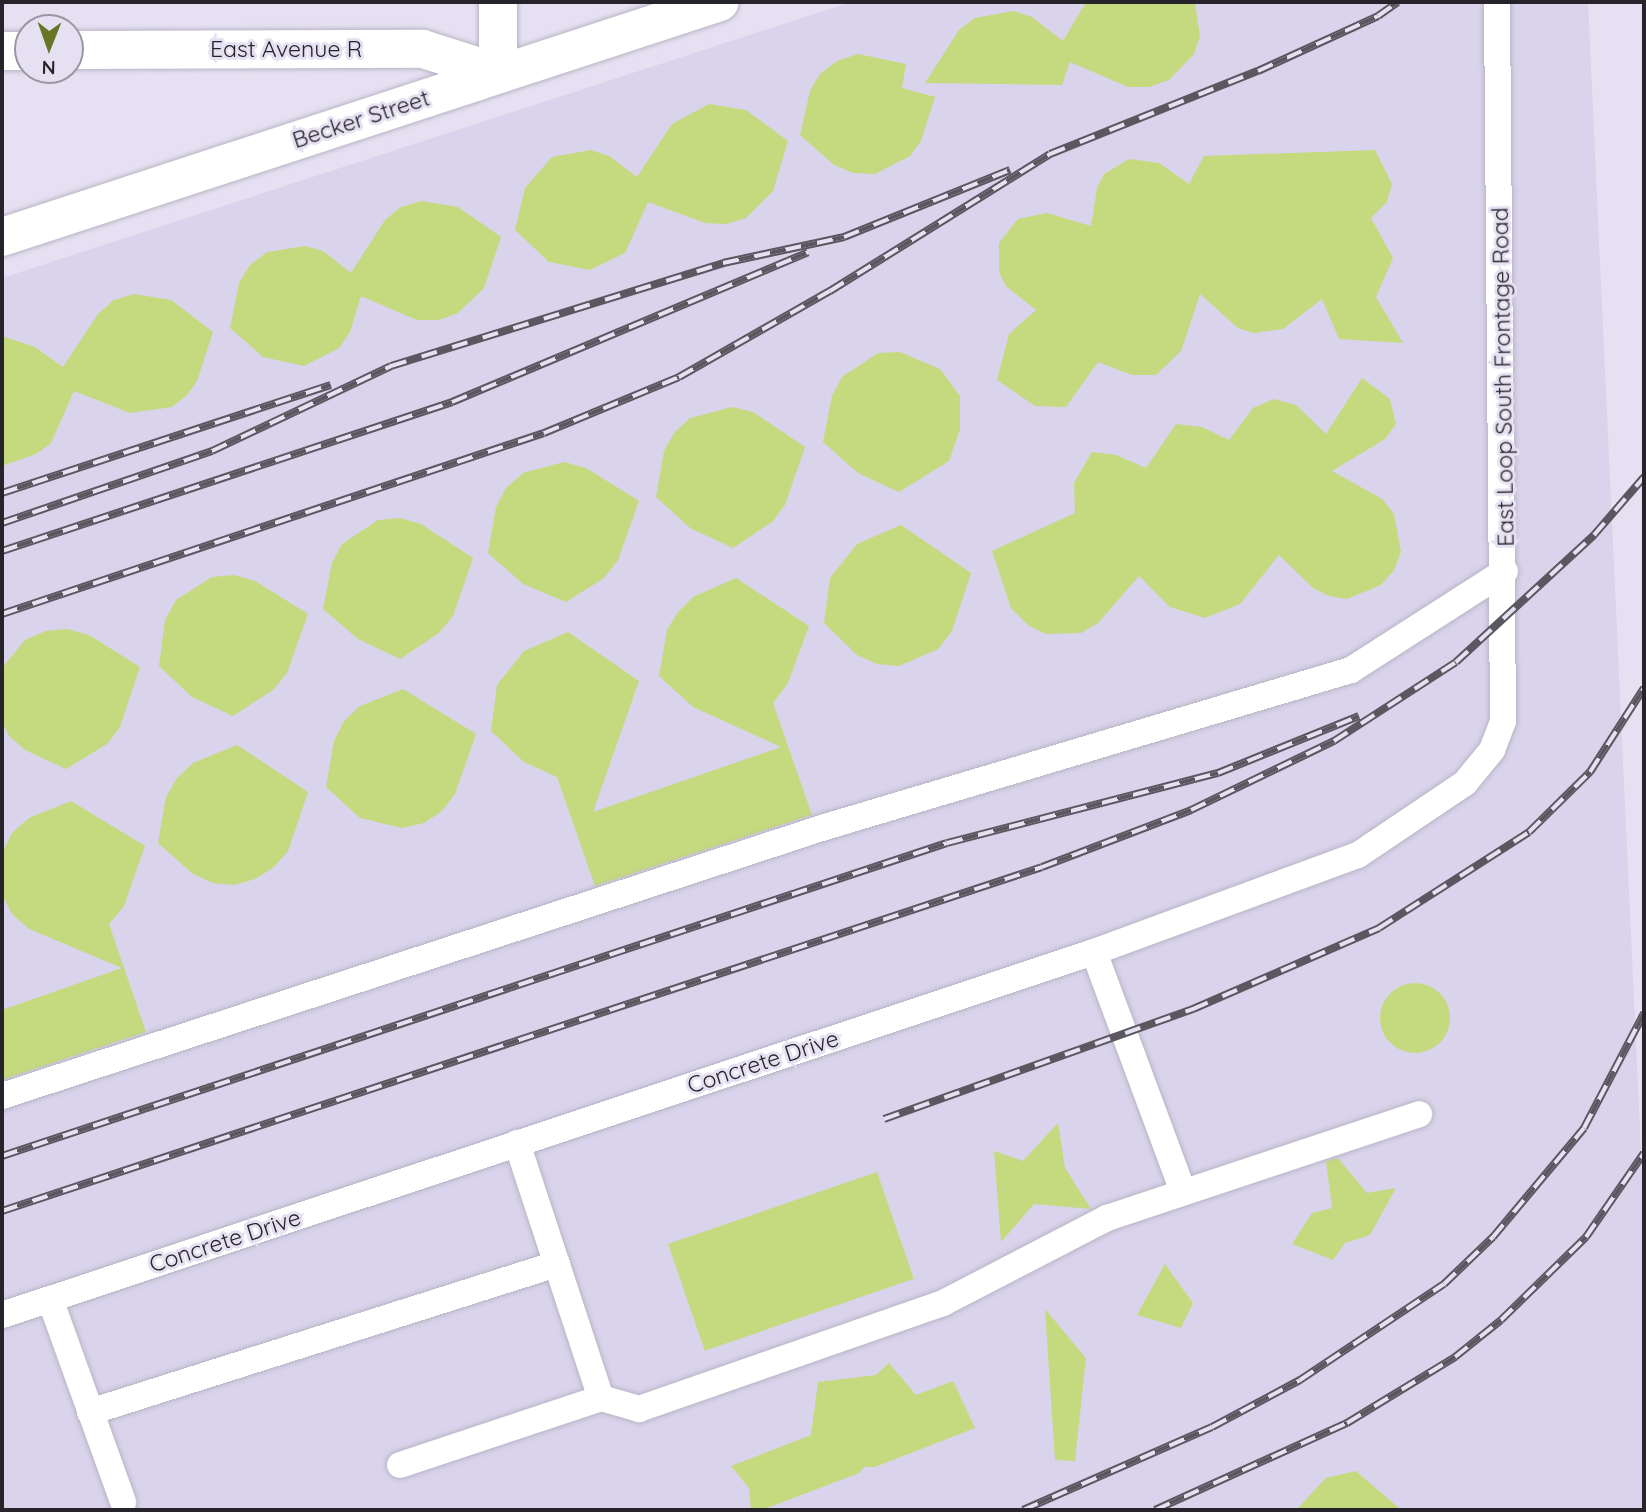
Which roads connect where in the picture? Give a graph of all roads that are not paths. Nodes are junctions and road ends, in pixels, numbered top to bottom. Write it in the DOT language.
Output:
graph roads {
  1 [pos="498,2"];
  2 [pos="720,2"];
  3 [pos="1497,2"];
  4 [pos="84,50"];
  5 [pos="498,73"];
  6 [pos="2,237"];
  7 [pos="1505,571"];
  8 [pos="1492,750"];
  9 [pos="1094,952"];
  10 [pos="2,1096"];
  11 [pos="1419,1114"];
  12 [pos="517,1143"];
  13 [pos="1184,1191"];
  14 [pos="557,1264"];
  15 [pos="50,1299"];
  16 [pos="2,1315"];
  17 [pos="601,1398"];
  18 [pos="90,1412"];
  19 [pos="400,1465"];
  20 [pos="123,1502"];
  1 -- 5 [label="street"];
  2 -- 5 [label="street, Becker Street"];
  3 -- 7 [label="lane, East Loop South Frontage Road"];
  4 -- 5 [label="street, East Avenue R"];
  5 -- 6 [label="street, Becker Street"];
  7 -- 8 [label="lane, East Loop South Frontage Road"];
  7 -- 10 [label="lane"];
  8 -- 9 [label="lane, Concrete Drive"];
  9 -- 12 [label="lane, Concrete Drive"];
  9 -- 13 [label="lane"];
  11 -- 13 [label="lane"];
  12 -- 14 [label="lane"];
  12 -- 15 [label="lane, Concrete Drive"];
  13 -- 17 [label="lane"];
  14 -- 17 [label="lane"];
  14 -- 18 [label="lane"];
  15 -- 16 [label="lane, Concrete Drive"];
  15 -- 18 [label="lane"];
  17 -- 19 [label="lane"];
  18 -- 20 [label="lane"];
}
